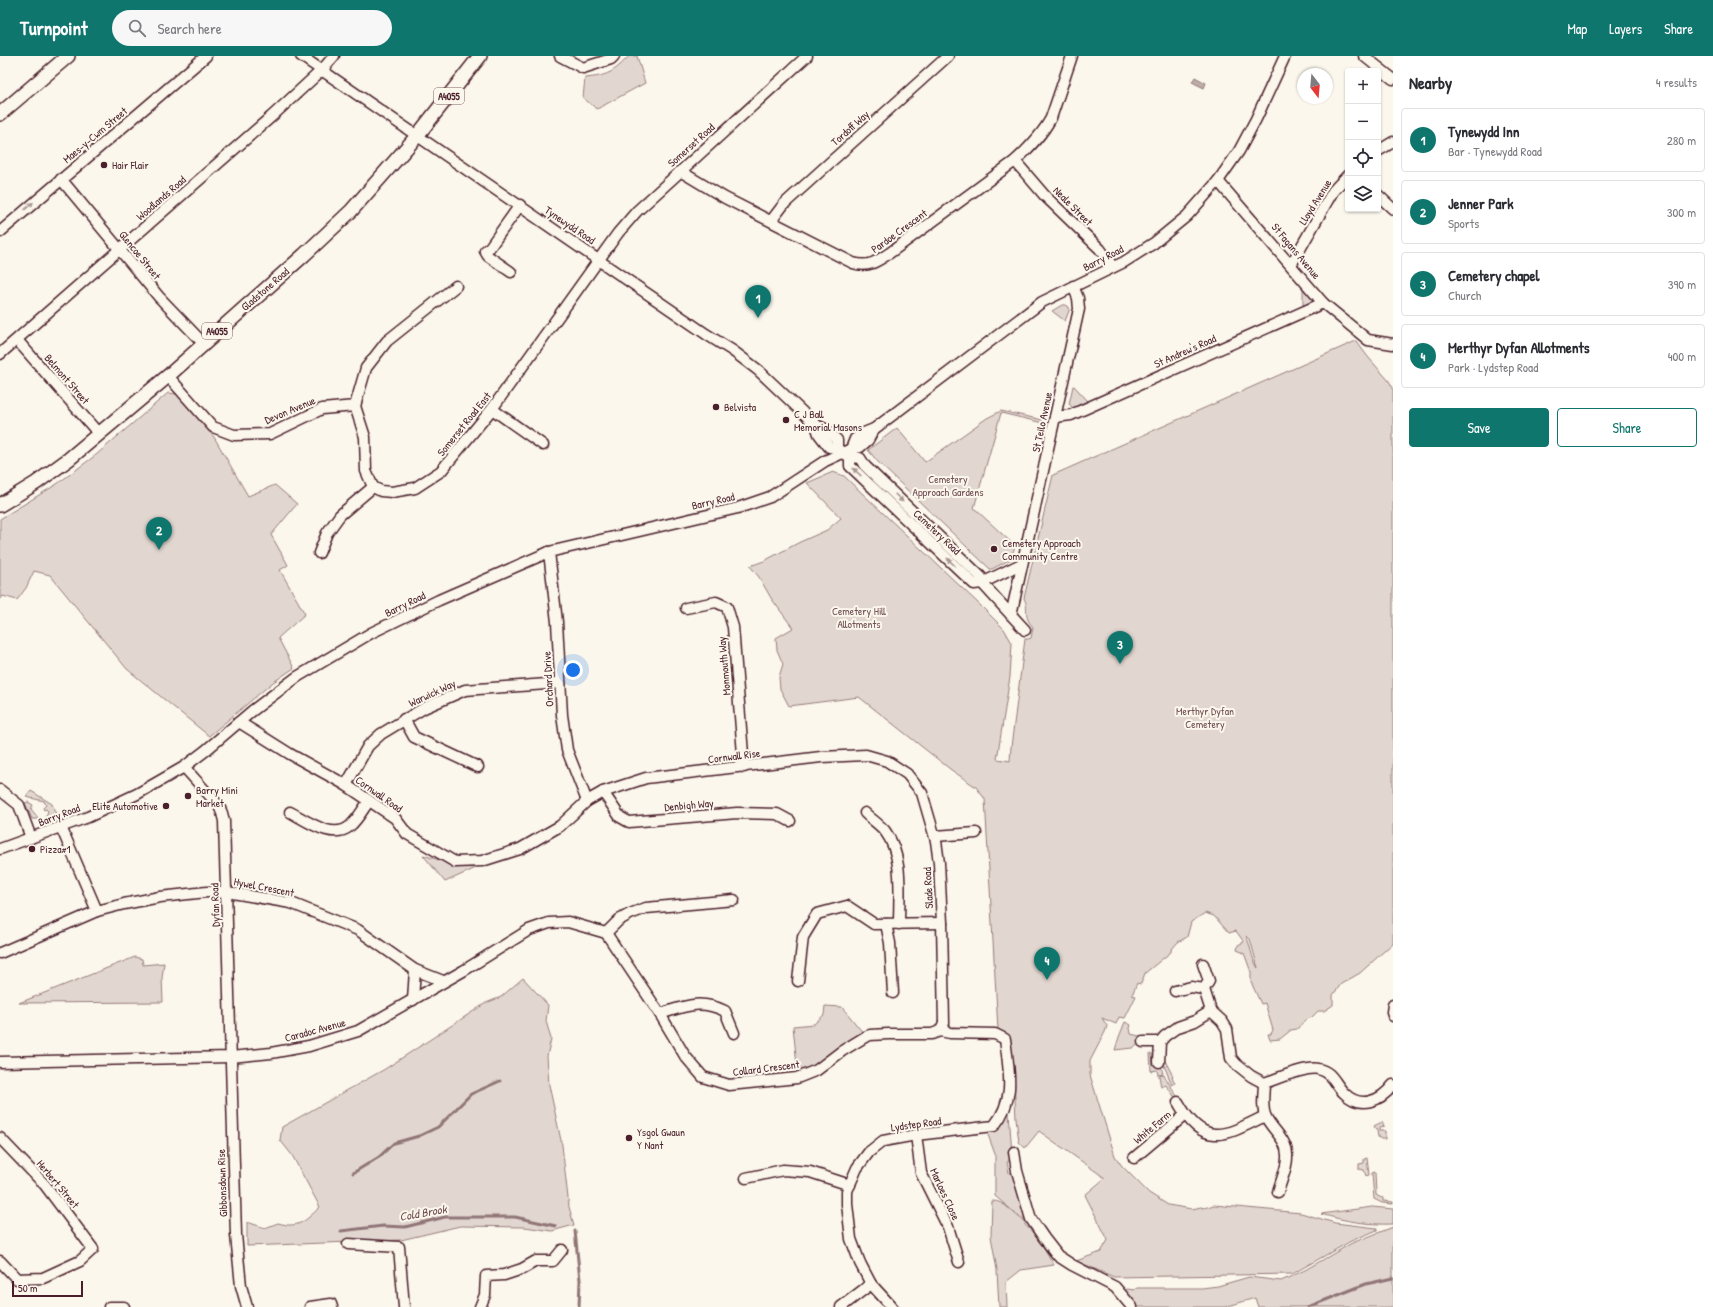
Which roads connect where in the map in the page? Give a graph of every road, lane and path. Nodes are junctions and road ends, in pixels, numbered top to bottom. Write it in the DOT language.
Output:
graph roads {
  1 [pos="68,56"];
  2 [pos="206,56"];
  3 [pos="301,56"];
  4 [pos="334,56"];
  5 [pos="480,56"];
  6 [pos="560,56"];
  7 [pos="614,56"];
  8 [pos="807,56"];
  9 [pos="948,56"];
  10 [pos="1072,56"];
  11 [pos="1285,56"];
  12 [pos="1364,56"];
  13 [pos="322,70"];
  14 [pos="1391,74"];
  15 [pos="0,114"];
  16 [pos="417,136"];
  17 [pos="1393,142"];
  18 [pos="1381,149"];
  19 [pos="1015,161"];
  20 [pos="680,171"];
  21 [pos="1347,176"];
  22 [pos="61,179"];
  23 [pos="1218,181"];
  24 [pos="1337,188"];
  25 [pos="1345,188"];
  26 [pos="1381,198"];
  27 [pos="520,206"];
  28 [pos="1393,209"];
  29 [pos="771,221"];
  30 [pos="0,232"];
  31 [pos="121,249"];
  32 [pos="599,260"];
  33 [pos="1291,265"];
  34 [pos="1113,267"];
  35 [pos="511,272"];
  36 [pos="456,286"];
  37 [pos="1073,286"];
  38 [pos="1323,303"];
  39 [pos="17,340"];
  40 [pos="203,343"];
  41 [pos="1393,344"];
  42 [pos="0,354"];
  43 [pos="168,376"];
  44 [pos="355,406"];
  45 [pos="492,409"];
  46 [pos="1055,417"];
  47 [pos="99,434"];
  48 [pos="543,445"];
  49 [pos="845,452"];
  50 [pos="373,487"];
  51 [pos="0,505"];
  52 [pos="549,552"];
  53 [pos="319,554"];
  54 [pos="1021,564"];
  55 [pos="982,583"];
  56 [pos="686,608"];
  57 [pos="1011,615"];
  58 [pos="1025,630"];
  59 [pos="560,683"];
  60 [pos="404,719"];
  61 [pos="240,722"];
  62 [pos="887,761"];
  63 [pos="184,767"];
  64 [pos="478,767"];
  65 [pos="744,767"];
  66 [pos="346,785"];
  67 [pos="0,790"];
  68 [pos="603,792"];
  69 [pos="369,801"];
  70 [pos="587,801"];
  71 [pos="290,812"];
  72 [pos="865,813"];
  73 [pos="790,821"];
  74 [pos="61,827"];
  75 [pos="976,833"];
  76 [pos="935,836"];
  77 [pos="31,838"];
  78 [pos="0,849"];
  79 [pos="227,892"];
  80 [pos="734,900"];
  81 [pos="97,911"];
  82 [pos="942,923"];
  83 [pos="886,924"];
  84 [pos="899,924"];
  85 [pos="606,933"];
  86 [pos="0,953"];
  87 [pos="1203,964"];
  88 [pos="416,970"];
  89 [pos="443,981"];
  90 [pos="798,981"];
  91 [pos="1204,989"];
  92 [pos="1174,992"];
  93 [pos="894,993"];
  94 [pos="413,1000"];
  95 [pos="1393,1005"];
  96 [pos="1211,1011"];
  97 [pos="660,1014"];
  98 [pos="1393,1016"];
  99 [pos="940,1031"];
  100 [pos="734,1033"];
  101 [pos="995,1034"];
  102 [pos="1143,1042"];
  103 [pos="1160,1042"];
  104 [pos="231,1057"];
  105 [pos="0,1062"];
  106 [pos="1159,1062"];
  107 [pos="1264,1083"];
  108 [pos="1393,1085"];
  109 [pos="1178,1102"];
  110 [pos="1185,1115"];
  111 [pos="1265,1116"];
  112 [pos="916,1135"];
  113 [pos="0,1138"];
  114 [pos="1014,1152"];
  115 [pos="1134,1158"];
  116 [pos="746,1178"];
  117 [pos="850,1185"];
  118 [pos="1278,1192"];
  119 [pos="348,1244"];
  120 [pos="562,1250"];
  121 [pos="0,1261"];
  122 [pos="959,1262"];
  123 [pos="871,1284"];
  124 [pos="109,1307"];
  125 [pos="124,1307"];
  126 [pos="247,1307"];
  127 [pos="310,1307"];
  128 [pos="332,1307"];
  129 [pos="404,1307"];
  130 [pos="480,1307"];
  131 [pos="840,1307"];
  132 [pos="892,1307"];
  133 [pos="1132,1307"];
  1 -- 15 [label="main road"];
  2 -- 22 [label="street, Maes-y-Cwm Street"];
  3 -- 13 [label="street, Tynewydd Road"];
  4 -- 13 [label="street, Woodlands Road"];
  5 -- 16 [label="main road, Gladstone Road / A4055"];
  6 -- 7 [label="street"];
  8 -- 20 [label="street, Somerset Road"];
  9 -- 29 [label="street, Tordoff Way"];
  10 -- 19 [label="street, Pardoe Crescent"];
  11 -- 23 [label="street, Barry Road"];
  12 -- 14 [label="street"];
  13 -- 16 [label="street, Tynewydd Road"];
  13 -- 31 [label="street, Woodlands Road"];
  16 -- 27 [label="street, Tynewydd Road"];
  16 -- 40 [label="main road, Gladstone Road / A4055"];
  17 -- 18 [label="street"];
  19 -- 29 [label="street, Pardoe Crescent"];
  19 -- 34 [label="street, Neale Street"];
  20 -- 29 [label="street, Pardoe Crescent"];
  20 -- 32 [label="street, Somerset Road"];
  21 -- 24 [label="street, Lloyd Avenue"];
  30 -- 22 [label="street, Maes-y-Cwm Street, one-way"];
  22 -- 31 [label="street, Glencoe Street"];
  23 -- 33 [label="street, St Fagans Avenue"];
  23 -- 34 [label="street, Barry Road"];
  24 -- 25 [label="street"];
  24 -- 33 [label="street, Lloyd Avenue"];
  26 -- 28 [label="street"];
  27 -- 32 [label="street, Tynewydd Road"];
  27 -- 35 [label="street"];
  31 -- 39 [label="street, Woodlands Road"];
  31 -- 40 [label="street, Glencoe Street"];
  32 -- 45 [label="street, Somerset Road East"];
  32 -- 49 [label="street, Tynewydd Road"];
  33 -- 38 [label="street, St Fagans Avenue"];
  34 -- 37 [label="street, Barry Road"];
  36 -- 44 [label="street"];
  37 -- 46 [label="street, St Teilo Avenue"];
  37 -- 49 [label="street, Barry Road"];
  38 -- 41 [label="street, St Fagans Avenue"];
  38 -- 46 [label="street, St Andrew's Road"];
  39 -- 42 [label="street, Woodlands Road"];
  39 -- 47 [label="street, Belmont Street"];
  40 -- 43 [label="main road, Gladstone Road / A4055"];
  43 -- 44 [label="street, Devon Avenue"];
  43 -- 47 [label="main road, Gladstone Road / A4055"];
  44 -- 50 [label="street"];
  45 -- 48 [label="street"];
  45 -- 50 [label="street, Somerset Road East"];
  46 -- 54 [label="street, St Teilo Avenue"];
  47 -- 51 [label="main road, Gladstone Road / A4055"];
  49 -- 52 [label="street, Barry Road"];
  49 -- 55 [label="street, Cemetery Road"];
  50 -- 53 [label="street"];
  52 -- 59 [label="street, Orchard Drive"];
  52 -- 61 [label="street, Barry Road"];
  54 -- 55 [label="street"];
  54 -- 57 [label="street, St Teilo Avenue"];
  55 -- 57 [label="street, Cemetery Road"];
  56 -- 65 [label="street, Monmouth Way"];
  57 -- 58 [label="street, Cemetery Road"];
  59 -- 60 [label="street, Warwick Way"];
  59 -- 70 [label="street, Orchard Drive"];
  60 -- 64 [label="street"];
  60 -- 66 [label="street, Warwick Way"];
  61 -- 63 [label="street, Barry Road"];
  61 -- 66 [label="street, Cornwall Road"];
  62 -- 65 [label="street, Cornwall Rise"];
  62 -- 76 [label="street, Slade Road"];
  63 -- 74 [label="street, Barry Road"];
  63 -- 79 [label="street, Dyfan Road"];
  65 -- 68 [label="street, Cornwall Rise"];
  66 -- 69 [label="street, Cornwall Road"];
  67 -- 77 [label="street"];
  68 -- 70 [label="street, Cornwall Rise"];
  68 -- 73 [label="street, Denbigh Way"];
  69 -- 70 [label="street, Cornwall Road"];
  69 -- 71 [label="street"];
  72 -- 84 [label="street"];
  74 -- 77 [label="street, Barry Road"];
  74 -- 81 [label="street"];
  75 -- 76 [label="street"];
  76 -- 82 [label="street, Slade Road"];
  77 -- 78 [label="street, Barry Road"];
  79 -- 81 [label="street, Hywel Crescent"];
  79 -- 88 [label="street, Hywel Crescent"];
  79 -- 104 [label="street, Dyfan Road"];
  80 -- 85 [label="street"];
  81 -- 86 [label="street, Hywel Crescent"];
  82 -- 84 [label="street"];
  82 -- 99 [label="street, Slade Road"];
  83 -- 84 [label="street"];
  83 -- 90 [label="street"];
  83 -- 93 [label="street"];
  85 -- 89 [label="street, Caradoc Avenue"];
  85 -- 97 [label="street, Collard Crescent"];
  87 -- 91 [label="street"];
  88 -- 89 [label="street, Hywel Crescent"];
  88 -- 94 [label="street"];
  89 -- 94 [label="street, Caradoc Avenue"];
  91 -- 92 [label="street"];
  91 -- 96 [label="street"];
  94 -- 104 [label="street, Caradoc Avenue"];
  95 -- 98 [label="street"];
  96 -- 103 [label="street"];
  96 -- 107 [label="street"];
  97 -- 99 [label="street, Collard Crescent"];
  97 -- 100 [label="street"];
  99 -- 101 [label="street, Collard Crescent"];
  101 -- 112 [label="street, Lydstep Road"];
  102 -- 103 [label="street"];
  103 -- 106 [label="street"];
  104 -- 105 [label="street, Caradoc Avenue"];
  104 -- 126 [label="street, Gibbonsdown Rise"];
  107 -- 108 [label="street"];
  107 -- 111 [label="street"];
  109 -- 110 [label="street, White Farm"];
  110 -- 111 [label="street, White Farm"];
  110 -- 115 [label="street, White Farm"];
  111 -- 118 [label="street"];
  112 -- 117 [label="street, Lydstep Road"];
  112 -- 122 [label="street, Marloes Close"];
  113 -- 121 [label="street, Herbert Street"];
  114 -- 133 [label="street"];
  116 -- 117 [label="street"];
  117 -- 123 [label="street, Lydstep Road"];
  119 -- 129 [label="street"];
  120 -- 130 [label="street"];
  123 -- 131 [label="street"];
  123 -- 132 [label="street, Lydstep Road"];
  124 -- 125 [label="street"];
  127 -- 128 [label="street"];
}
